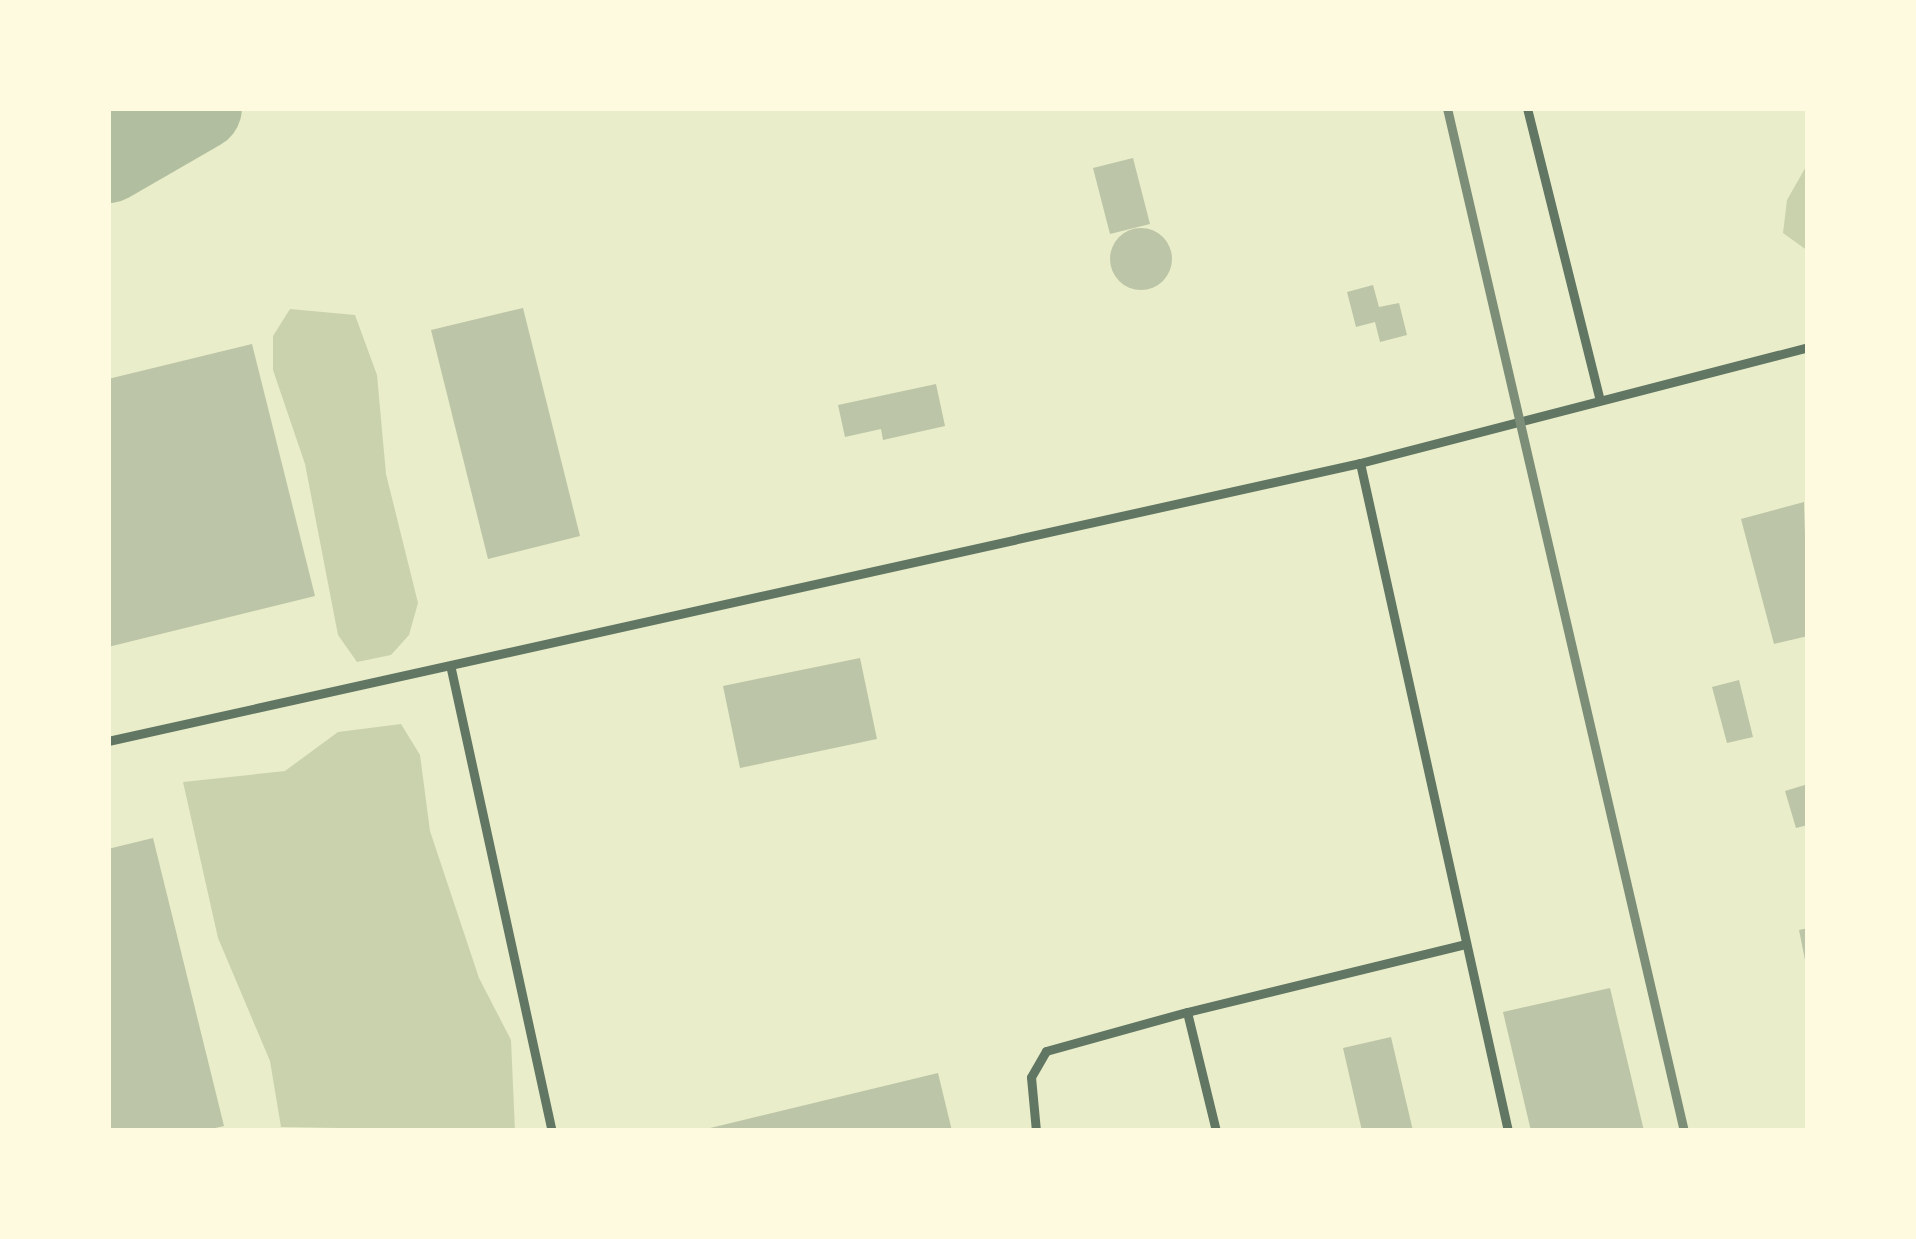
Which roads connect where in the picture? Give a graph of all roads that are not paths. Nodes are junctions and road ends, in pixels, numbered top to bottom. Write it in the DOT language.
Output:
graph roads {
  1 [pos="1527,108"];
  2 [pos="1808,347"];
  3 [pos="1599,397"];
  4 [pos="1360,463"];
  5 [pos="451,669"];
  6 [pos="108,741"];
  7 [pos="1462,945"];
  8 [pos="1187,1012"];
  9 [pos="553,1131"];
  10 [pos="1036,1131"];
  11 [pos="1216,1131"];
  12 [pos="1508,1131"];
  1 -- 3 [label="lane"];
  2 -- 3 [label="lane"];
  3 -- 4 [label="lane"];
  4 -- 5 [label="lane"];
  4 -- 7 [label="lane"];
  5 -- 6 [label="lane"];
  5 -- 9 [label="lane"];
  7 -- 8 [label="lane"];
  7 -- 12 [label="lane"];
  8 -- 10 [label="lane"];
  8 -- 11 [label="lane"];
}
